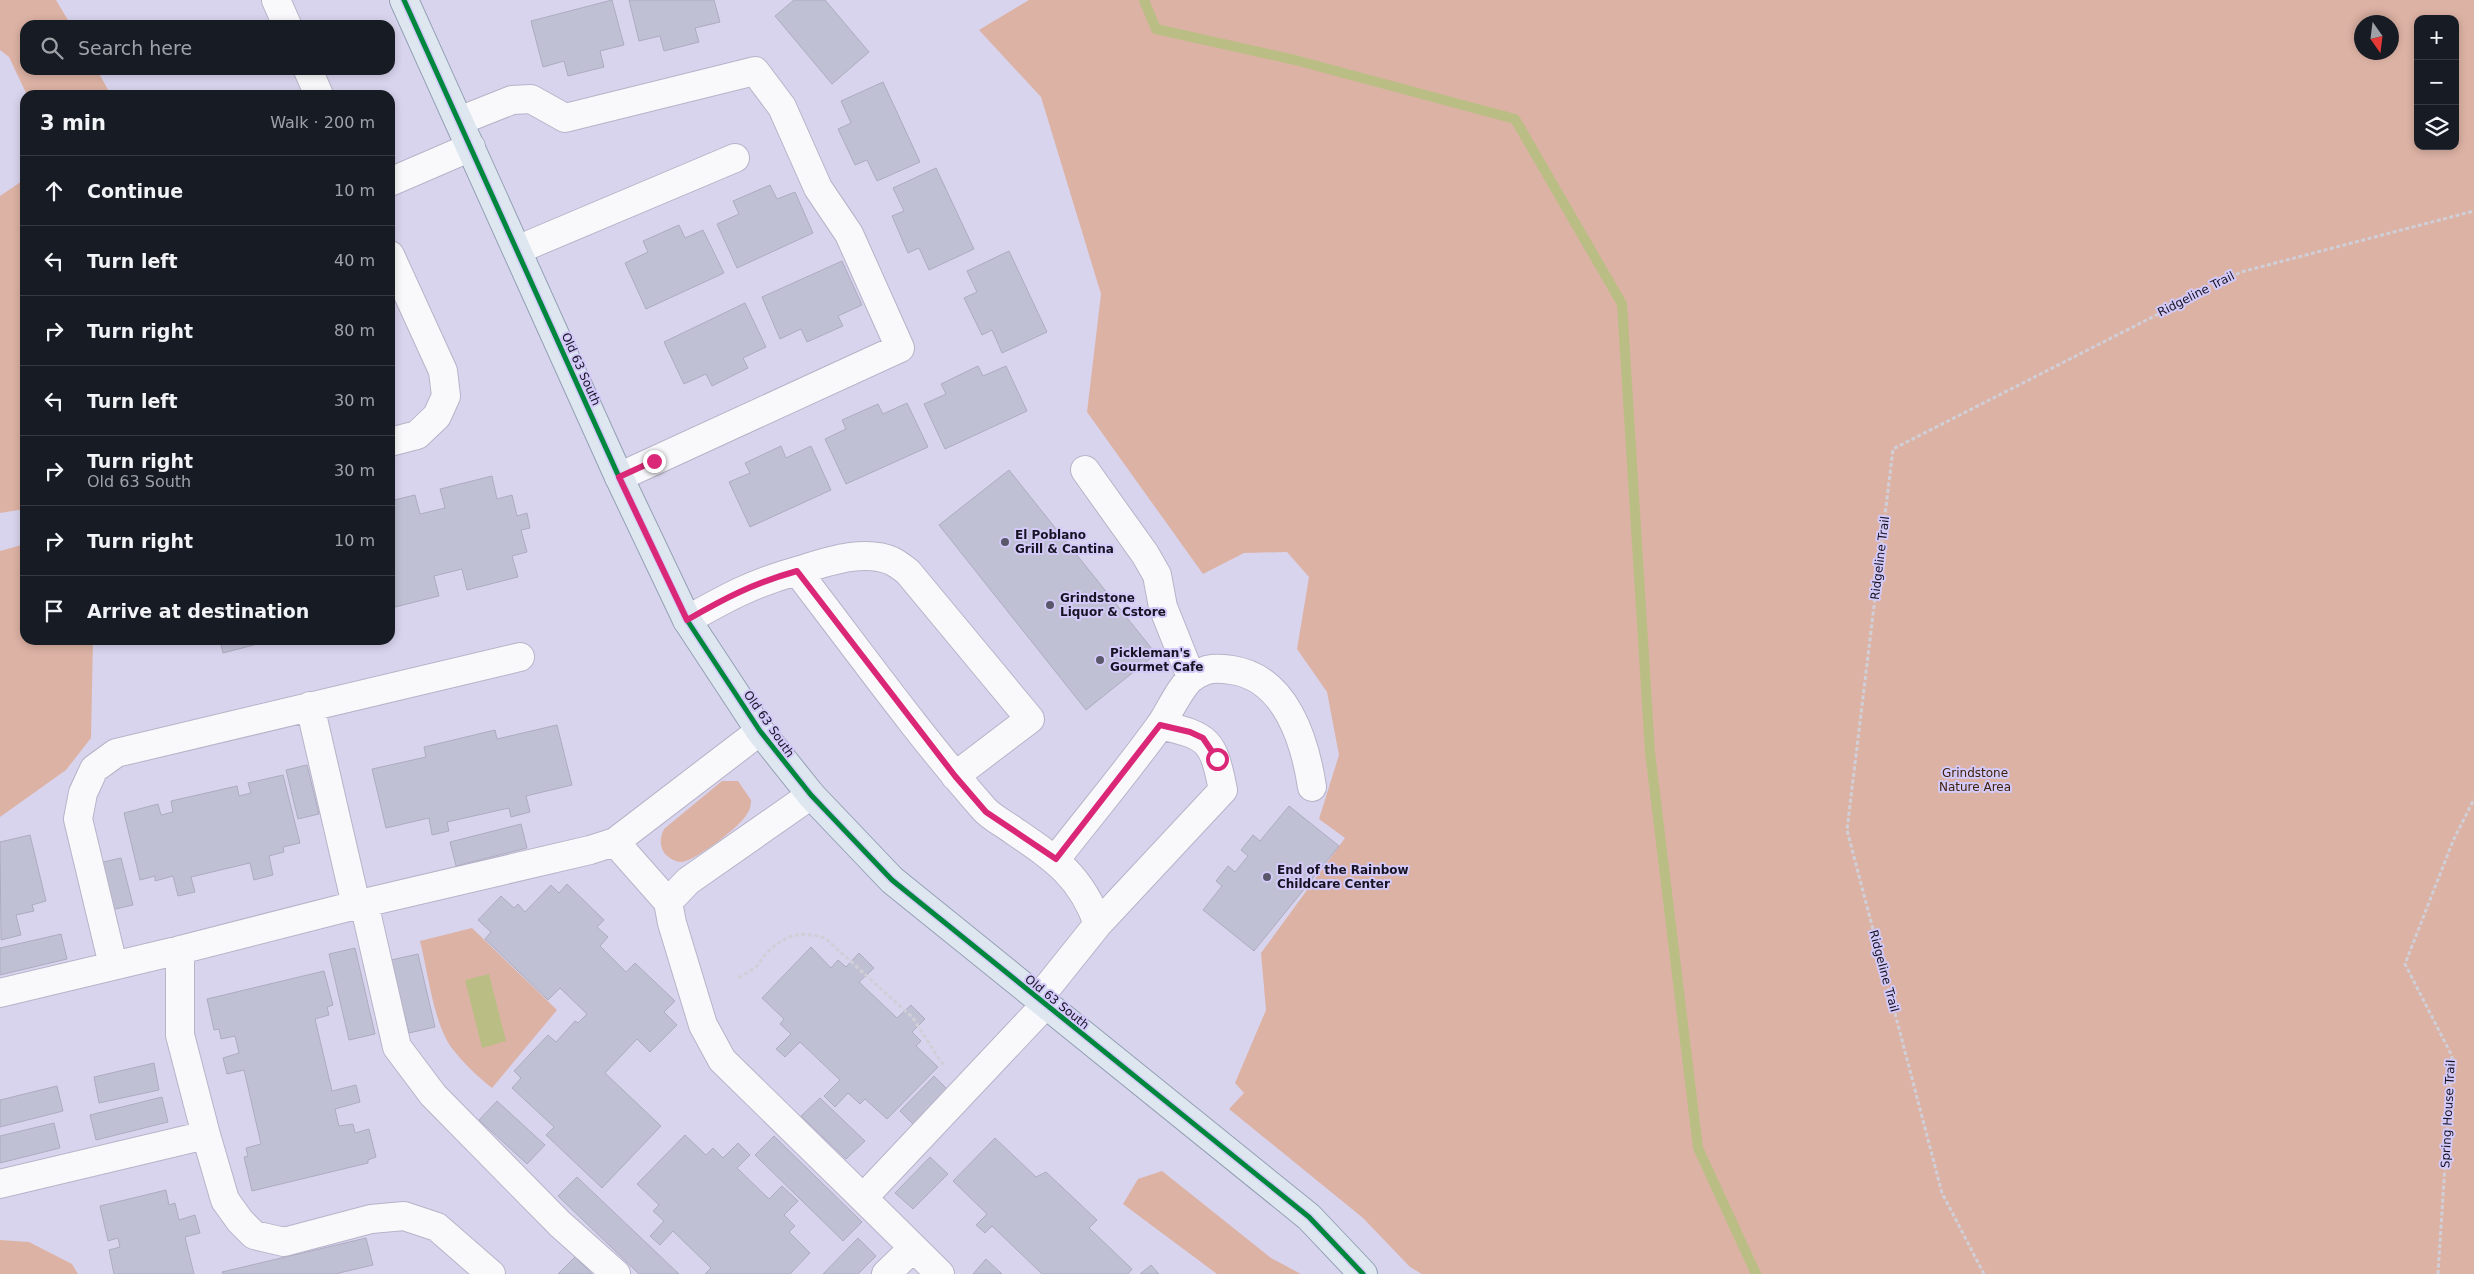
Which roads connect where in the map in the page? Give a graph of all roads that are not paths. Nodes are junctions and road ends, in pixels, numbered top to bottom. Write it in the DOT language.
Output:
graph roads {
  1 [pos="276,0"];
  2 [pos="404,0"];
  3 [pos="285,20"];
  4 [pos="310,75"];
  5 [pos="317,90"];
  6 [pos="459,121"];
  7 [pos="471,147"];
  8 [pos="735,158"];
  9 [pos="395,180"];
  10 [pos="517,250"];
  11 [pos="395,265"];
  12 [pos="395,441"];
  13 [pos="1085,470"];
  14 [pos="619,477"];
  15 [pos="797,571"];
  16 [pos="687,620"];
  17 [pos="520,657"];
  18 [pos="1192,677"];
  19 [pos="310,706"];
  20 [pos="1160,725"];
  21 [pos="760,731"];
  22 [pos="955,776"];
  23 [pos="1312,787"];
  24 [pos="811,796"];
  25 [pos="615,842"];
  26 [pos="1056,859"];
  27 [pos="668,902"];
  28 [pos="360,904"];
  29 [pos="1098,924"];
  30 [pos="180,950"];
  31 [pos="113,965"];
  32 [pos="0,993"];
  33 [pos="1041,1002"];
  34 [pos="206,1135"];
  35 [pos="0,1184"];
  36 [pos="863,1198"];
  37 [pos="913,1248"];
  38 [pos="491,1274"];
  39 [pos="616,1274"];
  40 [pos="886,1274"];
  41 [pos="940,1274"];
  42 [pos="1362,1274"];
  1 -- 3 [label="lane"];
  2 -- 6 [label="main road, Old 63 South"];
  4 -- 5 [label="lane"];
  6 -- 7 [label="main road, Old 63 South"];
  6 -- 14 [label="lane"];
  7 -- 9 [label="lane"];
  7 -- 10 [label="main road, Old 63 South"];
  8 -- 10 [label="lane"];
  10 -- 14 [label="main road, Old 63 South"];
  11 -- 12 [label="lane"];
  13 -- 18 [label="lane"];
  14 -- 16 [label="main road, Old 63 South"];
  15 -- 16 [label="lane"];
  15 -- 22 [label="lane"];
  15 -- 22 [label="lane"];
  16 -- 21 [label="main road, Old 63 South"];
  17 -- 19 [label="lane"];
  18 -- 20 [label="lane"];
  18 -- 23 [label="lane"];
  19 -- 28 [label="lane"];
  19 -- 31 [label="lane"];
  20 -- 26 [label="lane"];
  20 -- 29 [label="lane"];
  21 -- 24 [label="main road, Old 63 South"];
  21 -- 25 [label="lane"];
  22 -- 26 [label="lane"];
  24 -- 27 [label="lane"];
  24 -- 33 [label="main road, Old 63 South"];
  25 -- 27 [label="lane"];
  25 -- 28 [label="lane"];
  26 -- 29 [label="lane"];
  27 -- 36 [label="lane"];
  28 -- 30 [label="lane"];
  28 -- 39 [label="lane"];
  29 -- 33 [label="lane"];
  30 -- 31 [label="lane"];
  30 -- 34 [label="lane"];
  31 -- 32 [label="lane"];
  33 -- 36 [label="lane"];
  33 -- 42 [label="main road, Old 63 South"];
  34 -- 35 [label="lane"];
  34 -- 38 [label="lane"];
  36 -- 37 [label="lane"];
  37 -- 40 [label="lane"];
  37 -- 41 [label="lane"];
}
